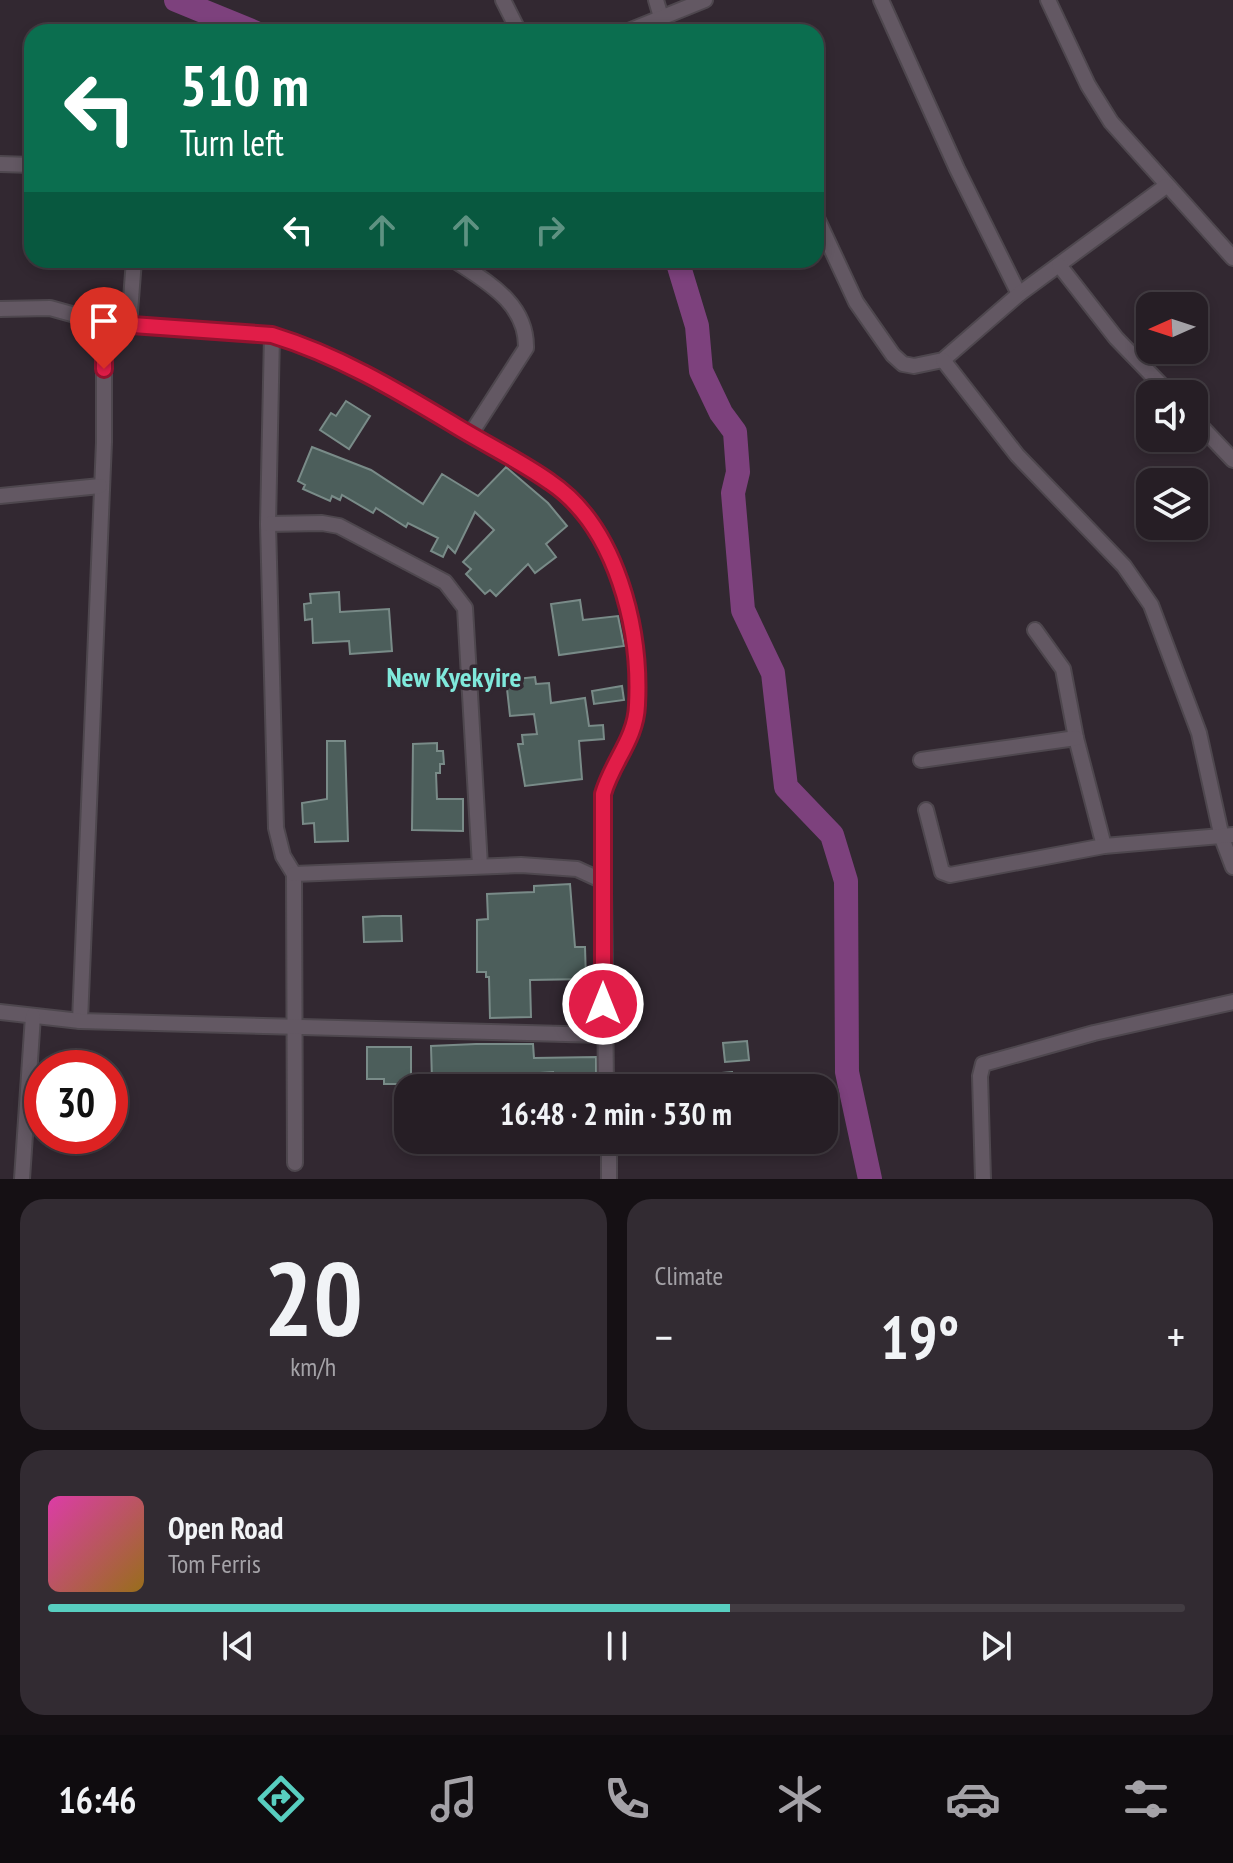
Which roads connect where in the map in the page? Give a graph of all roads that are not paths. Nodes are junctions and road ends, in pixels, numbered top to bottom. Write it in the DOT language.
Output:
graph roads {
  1 [pos="503,0"];
  2 [pos="656,0"];
  3 [pos="705,0"];
  4 [pos="881,0"];
  5 [pos="1048,0"];
  6 [pos="661,17"];
  7 [pos="515,24"];
  8 [pos="645,24"];
  9 [pos="0,164"];
  10 [pos="24,165"];
  11 [pos="1166,186"];
  12 [pos="824,233"];
  13 [pos="1233,258"];
  14 [pos="1059,265"];
  15 [pos="133,268"];
  16 [pos="466,268"];
  17 [pos="1019,294"];
  18 [pos="0,309"];
  19 [pos="104,323"];
  20 [pos="129,325"];
  21 [pos="272,335"];
  22 [pos="943,360"];
  23 [pos="1156,380"];
  24 [pos="1208,434"];
  25 [pos="470,435"];
  26 [pos="1233,460"];
  27 [pos="100,486"];
  28 [pos="0,496"];
  29 [pos="268,524"];
  30 [pos="1035,630"];
  31 [pos="1076,738"];
  32 [pos="921,760"];
  33 [pos="926,810"];
  34 [pos="1227,836"];
  35 [pos="1104,846"];
  36 [pos="480,866"];
  37 [pos="1233,867"];
  38 [pos="294,874"];
  39 [pos="603,881"];
  40 [pos="1233,1002"];
  41 [pos="0,1012"];
  42 [pos="33,1016"];
  43 [pos="80,1021"];
  44 [pos="294,1024"];
  45 [pos="603,1035"];
  46 [pos="605,1074"];
  47 [pos="609,1154"];
  48 [pos="295,1163"];
  49 [pos="22,1179"];
  50 [pos="609,1179"];
  51 [pos="983,1179"];
  1 -- 7 [label="street"];
  2 -- 6 [label="street"];
  3 -- 6 [label="street"];
  4 -- 17 [label="street"];
  5 -- 11 [label="street"];
  6 -- 8 [label="street"];
  9 -- 10 [label="street"];
  11 -- 13 [label="street"];
  11 -- 14 [label="street"];
  12 -- 22 [label="street"];
  14 -- 17 [label="street"];
  14 -- 23 [label="street"];
  15 -- 20 [label="street"];
  16 -- 25 [label="street"];
  17 -- 22 [label="street"];
  18 -- 19 [label="street"];
  19 -- 20 [label="street"];
  19 -- 27 [label="street"];
  20 -- 21 [label="street"];
  21 -- 25 [label="street"];
  21 -- 29 [label="street"];
  22 -- 34 [label="street"];
  24 -- 26 [label="street"];
  25 -- 39 [label="street"];
  27 -- 28 [label="street"];
  27 -- 43 [label="street"];
  29 -- 36 [label="street"];
  29 -- 38 [label="street"];
  30 -- 31 [label="street"];
  31 -- 32 [label="street"];
  31 -- 35 [label="street"];
  33 -- 35 [label="street"];
  34 -- 35 [label="street"];
  34 -- 37 [label="street"];
  36 -- 38 [label="street"];
  36 -- 39 [label="street"];
  38 -- 44 [label="street"];
  39 -- 45 [label="street"];
  40 -- 51 [label="street"];
  41 -- 42 [label="street"];
  42 -- 43 [label="street"];
  42 -- 49 [label="street"];
  43 -- 44 [label="street"];
  44 -- 45 [label="street"];
  44 -- 48 [label="street"];
  45 -- 46 [label="street"];
  47 -- 50 [label="street"];
}
